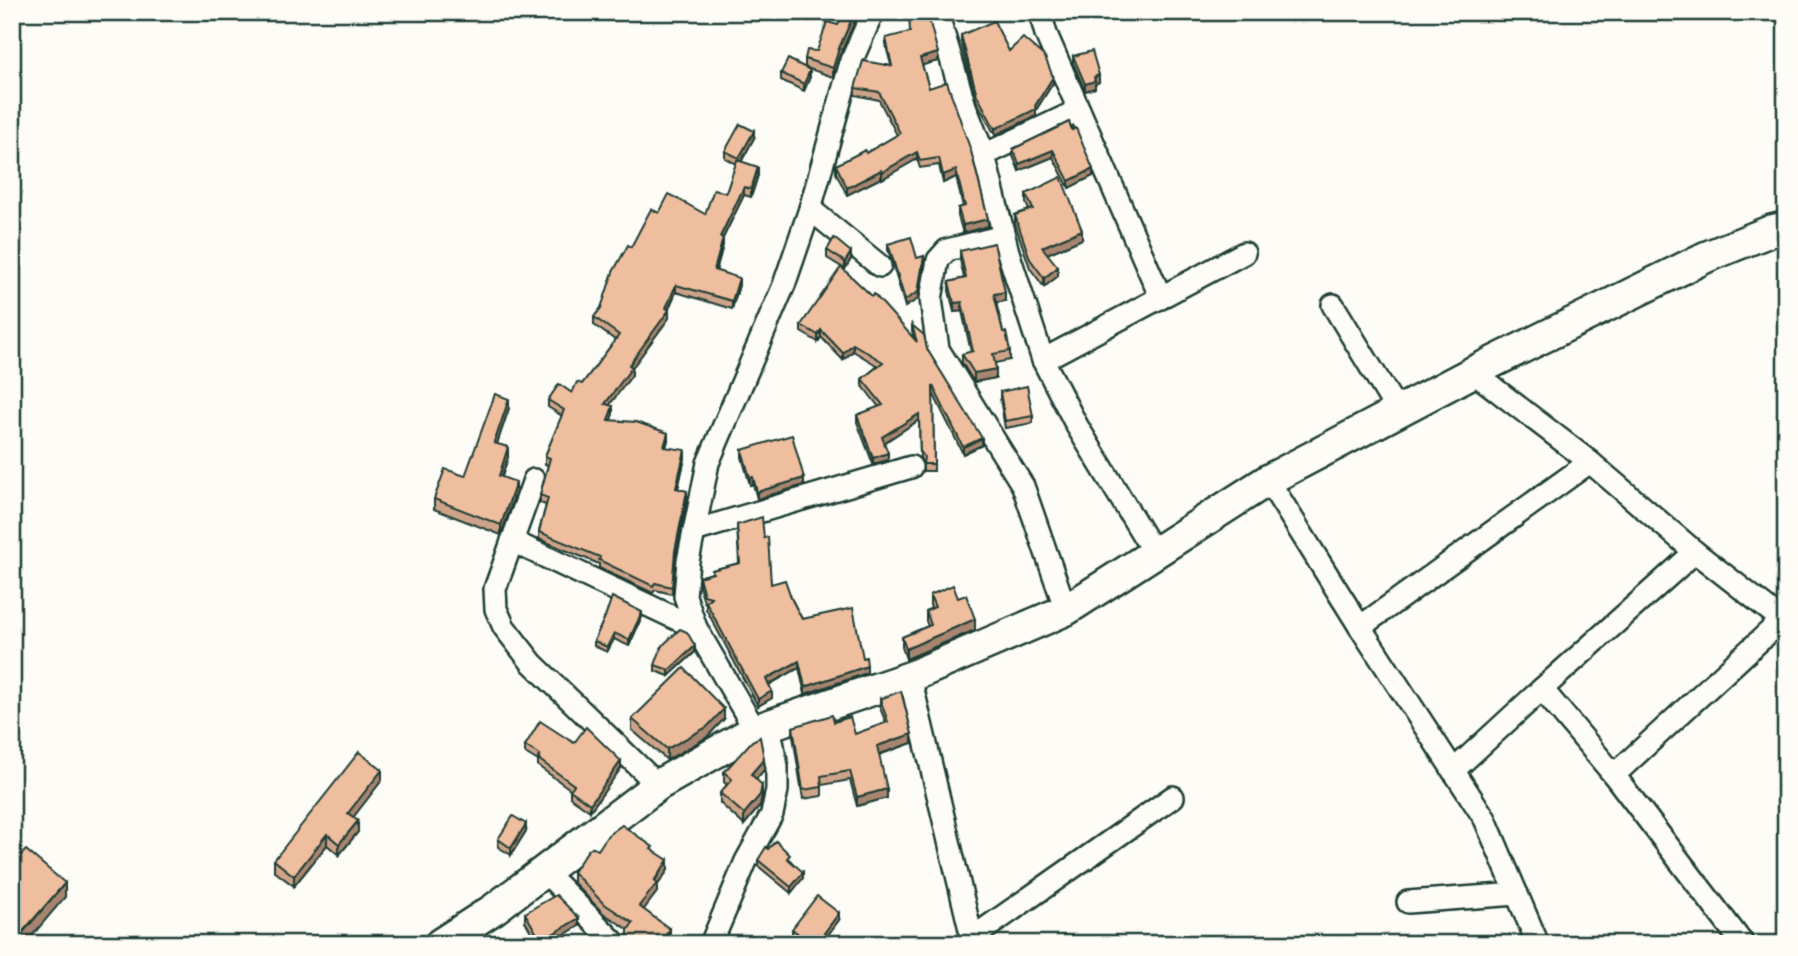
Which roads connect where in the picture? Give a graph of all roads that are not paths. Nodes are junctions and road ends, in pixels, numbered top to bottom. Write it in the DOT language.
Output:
graph roads {
  1 [pos="873,12"];
  2 [pos="937,12"];
  3 [pos="1040,12"];
  4 [pos="1079,110"];
  5 [pos="984,155"];
  6 [pos="810,209"];
  7 [pos="1786,227"];
  8 [pos="1004,236"];
  9 [pos="1244,253"];
  10 [pos="880,266"];
  11 [pos="1161,298"];
  12 [pos="1332,305"];
  13 [pos="1043,360"];
  14 [pos="1473,372"];
  15 [pos="1398,412"];
  16 [pos="1590,463"];
  17 [pos="911,467"];
  18 [pos="534,480"];
  19 [pos="1268,480"];
  20 [pos="694,531"];
  21 [pos="512,541"];
  22 [pos="1695,552"];
  23 [pos="1154,553"];
  24 [pos="1066,610"];
  25 [pos="1784,619"];
  26 [pos="1360,627"];
  27 [pos="696,628"];
  28 [pos="910,677"];
  29 [pos="1542,689"];
  30 [pos="762,727"];
  31 [pos="1453,771"];
  32 [pos="1614,775"];
  33 [pos="658,785"];
  34 [pos="1173,797"];
  35 [pos="544,871"];
  36 [pos="1517,894"];
  37 [pos="1408,902"];
  38 [pos="974,941"];
  39 [pos="440,944"];
  40 [pos="616,944"];
  41 [pos="711,944"];
  42 [pos="1538,944"];
  43 [pos="1743,944"];
  1 -- 6 [label="street"];
  2 -- 5 [label="street"];
  3 -- 4 [label="street"];
  4 -- 5 [label="street"];
  4 -- 11 [label="street"];
  5 -- 8 [label="street"];
  6 -- 10 [label="street"];
  6 -- 20 [label="street"];
  7 -- 14 [label="main road"];
  8 -- 13 [label="street"];
  8 -- 24 [label="street"];
  9 -- 11 [label="street"];
  11 -- 13 [label="street"];
  12 -- 15 [label="street"];
  13 -- 23 [label="street"];
  14 -- 15 [label="main road"];
  14 -- 16 [label="street"];
  15 -- 19 [label="main road"];
  16 -- 22 [label="street"];
  16 -- 26 [label="street"];
  17 -- 20 [label="street"];
  18 -- 21 [label="street"];
  19 -- 23 [label="main road"];
  19 -- 26 [label="street"];
  20 -- 27 [label="street"];
  21 -- 27 [label="street"];
  21 -- 33 [label="street"];
  22 -- 25 [label="street"];
  22 -- 29 [label="street"];
  23 -- 24 [label="main road"];
  24 -- 28 [label="main road"];
  25 -- 32 [label="street"];
  26 -- 31 [label="street"];
  27 -- 30 [label="street"];
  28 -- 30 [label="main road"];
  28 -- 38 [label="street"];
  29 -- 31 [label="street"];
  29 -- 32 [label="street"];
  30 -- 33 [label="main road"];
  30 -- 41 [label="street"];
  31 -- 36 [label="street"];
  32 -- 43 [label="street"];
  33 -- 35 [label="main road"];
  34 -- 38 [label="street"];
  35 -- 39 [label="main road"];
  35 -- 40 [label="street"];
  36 -- 37 [label="street"];
  36 -- 42 [label="street"];
}
